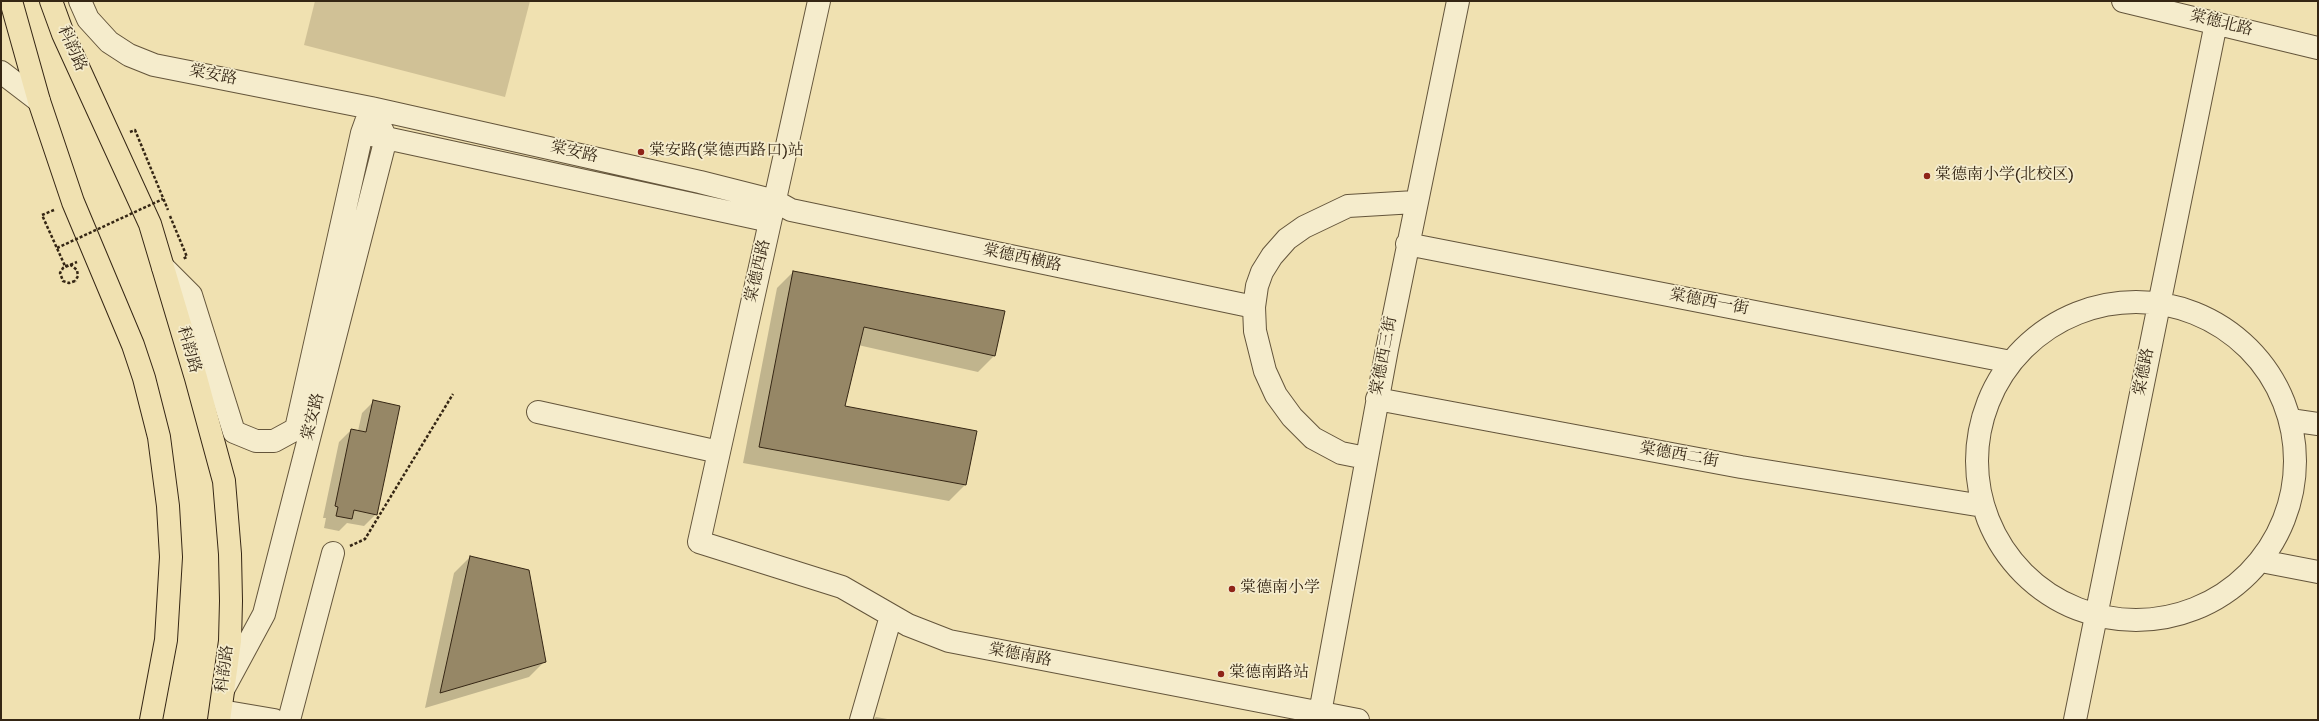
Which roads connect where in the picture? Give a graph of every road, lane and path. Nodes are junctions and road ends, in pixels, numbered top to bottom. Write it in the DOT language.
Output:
graph roads {
  1 [pos="11,1"];
  2 [pos="51,1"];
  3 [pos="59,1"];
  4 [pos="80,1"];
  5 [pos="819,1"];
  6 [pos="1458,1"];
  7 [pos="2124,1"];
  8 [pos="2216,23"];
  9 [pos="63,34"];
  10 [pos="2318,48"];
  11 [pos="1,72"];
  12 [pos="39,101"];
  13 [pos="371,108"];
  14 [pos="135,130"];
  15 [pos="362,133"];
  16 [pos="386,138"];
  17 [pos="163,199"];
  18 [pos="1415,202"];
  19 [pos="779,211"];
  20 [pos="42,215"];
  21 [pos="1407,244"];
  22 [pos="57,248"];
  23 [pos="187,257"];
  24 [pos="163,267"];
  25 [pos="63,268"];
  26 [pos="2159,304"];
  27 [pos="1254,307"];
  28 [pos="2011,362"];
  29 [pos="453,394"];
  30 [pos="1377,398"];
  31 [pos="538,412"];
  32 [pos="2290,420"];
  33 [pos="2318,424"];
  34 [pos="719,452"];
  35 [pos="1366,458"];
  36 [pos="1983,506"];
  37 [pos="699,542"];
  38 [pos="333,553"];
  39 [pos="2261,561"];
  40 [pos="2318,572"];
  41 [pos="2096,615"];
  42 [pos="891,616"];
  43 [pos="224,689"];
  44 [pos="1320,713"];
  45 [pos="220,716"];
  46 [pos="151,720"];
  47 [pos="274,720"];
  48 [pos="289,720"];
  49 [pos="861,720"];
  50 [pos="1358,720"];
  51 [pos="2075,720"];
  1 -- 12 [label="highway"];
  2 -- 9 [label="highway, 科韵路"];
  3 -- 9 [label="street"];
  4 -- 13 [label="street, 棠安路"];
  5 -- 19 [label="street, 棠德西路"];
  6 -- 18 [label="street, 棠德西三街"];
  7 -- 8 [label="street, 棠德北路"];
  8 -- 10 [label="street, 棠德北路"];
  8 -- 26 [label="street, 棠德路"];
  9 -- 24 [label="highway, 科韵路"];
  11 -- 12 [label="street"];
  12 -- 46 [label="highway"];
  13 -- 15 [label="street, 棠安路"];
  13 -- 16 [label="street"];
  13 -- 19 [label="street, 棠安路"];
  14 -- 17 [label="path"];
  15 -- 16 [label="street, 棠安路"];
  15 -- 24 [label="street, 棠安路"];
  16 -- 19 [label="street, 棠安路"];
  16 -- 43 [label="street, 棠安路"];
  17 -- 22 [label="path, bridge"];
  17 -- 23 [label="path"];
  18 -- 21 [label="street, 棠德西三街"];
  18 -- 27 [label="street"];
  19 -- 27 [label="street, 棠德西横路"];
  19 -- 34 [label="street, 棠德西路"];
  20 -- 22 [label="path"];
  21 -- 28 [label="street, 棠德西一街"];
  21 -- 30 [label="street, 棠德西三街"];
  22 -- 25 [label="path, bridge"];
  24 -- 43 [label="highway, 科韵路"];
  26 -- 28 [label="street"];
  26 -- 32 [label="street"];
  26 -- 41 [label="street, 棠德路"];
  27 -- 35 [label="street"];
  28 -- 36 [label="street"];
  29 -- 38 [label="path"];
  30 -- 35 [label="street, 棠德西三街"];
  30 -- 36 [label="street, 棠德西二街"];
  31 -- 34 [label="street"];
  32 -- 33 [label="street"];
  32 -- 39 [label="street"];
  34 -- 37 [label="street, 棠德西路"];
  35 -- 44 [label="street, 棠德西三街"];
  36 -- 41 [label="street"];
  37 -- 42 [label="street, 棠德南路"];
  38 -- 48 [label="street"];
  39 -- 40 [label="street"];
  39 -- 41 [label="street"];
  41 -- 51 [label="street, 棠德路"];
  42 -- 44 [label="street, 棠德南路"];
  42 -- 49 [label="street"];
  43 -- 45 [label="highway, 科韵路"];
  44 -- 50 [label="street, 棠德南路"];
  45 -- 47 [label="street"];
}
